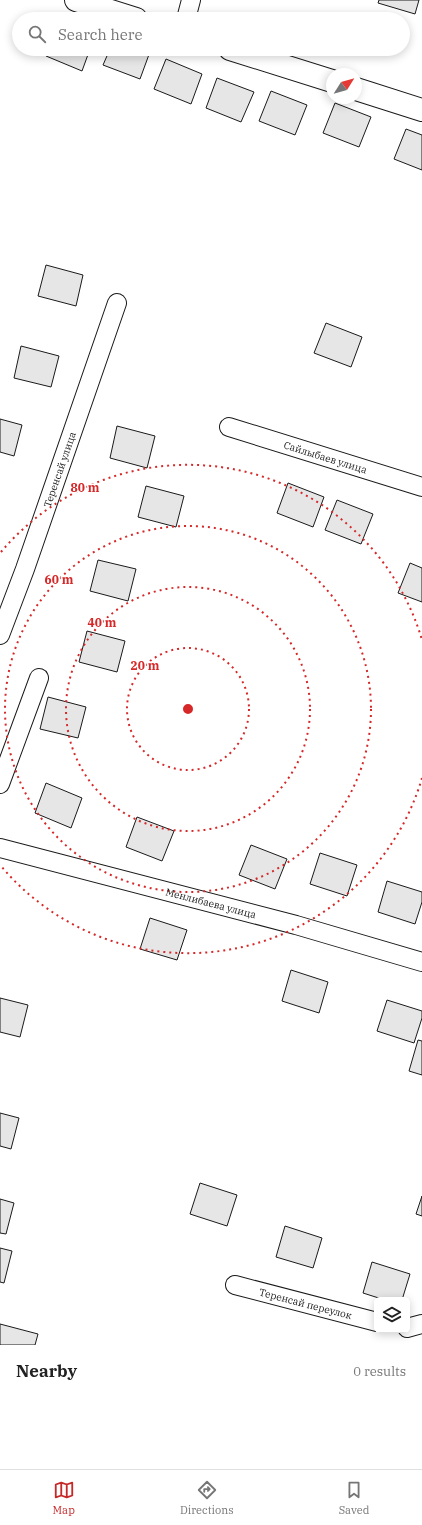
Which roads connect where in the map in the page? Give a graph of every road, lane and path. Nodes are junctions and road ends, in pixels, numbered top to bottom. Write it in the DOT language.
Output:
graph roads {
  1 [pos="76,0"];
  2 [pos="191,0"];
  3 [pos="114,12"];
  4 [pos="188,12"];
  5 [pos="252,56"];
  6 [pos="326,80"];
  7 [pos="362,91"];
  8 [pos="422,110"];
  9 [pos="117,303"];
  10 [pos="230,427"];
  11 [pos="422,486"];
  12 [pos="0,635"];
  13 [pos="39,678"];
  14 [pos="0,784"];
  15 [pos="0,848"];
  16 [pos="422,962"];
  17 [pos="235,1285"];
  18 [pos="374,1321"];
  19 [pos="422,1324"];
  20 [pos="410,1327"];
  1 -- 3 [label="street"];
  2 -- 4 [label="street"];
  5 -- 6 [label="street"];
  7 -- 8 [label="street"];
  9 -- 12 [label="street, Теренсай улица"];
  10 -- 11 [label="street, Сайлыбаев улица"];
  13 -- 14 [label="street"];
  15 -- 16 [label="street, Менлибаева улица"];
  17 -- 18 [label="street, Теренсай переулок"];
  19 -- 20 [label="street"];
}
